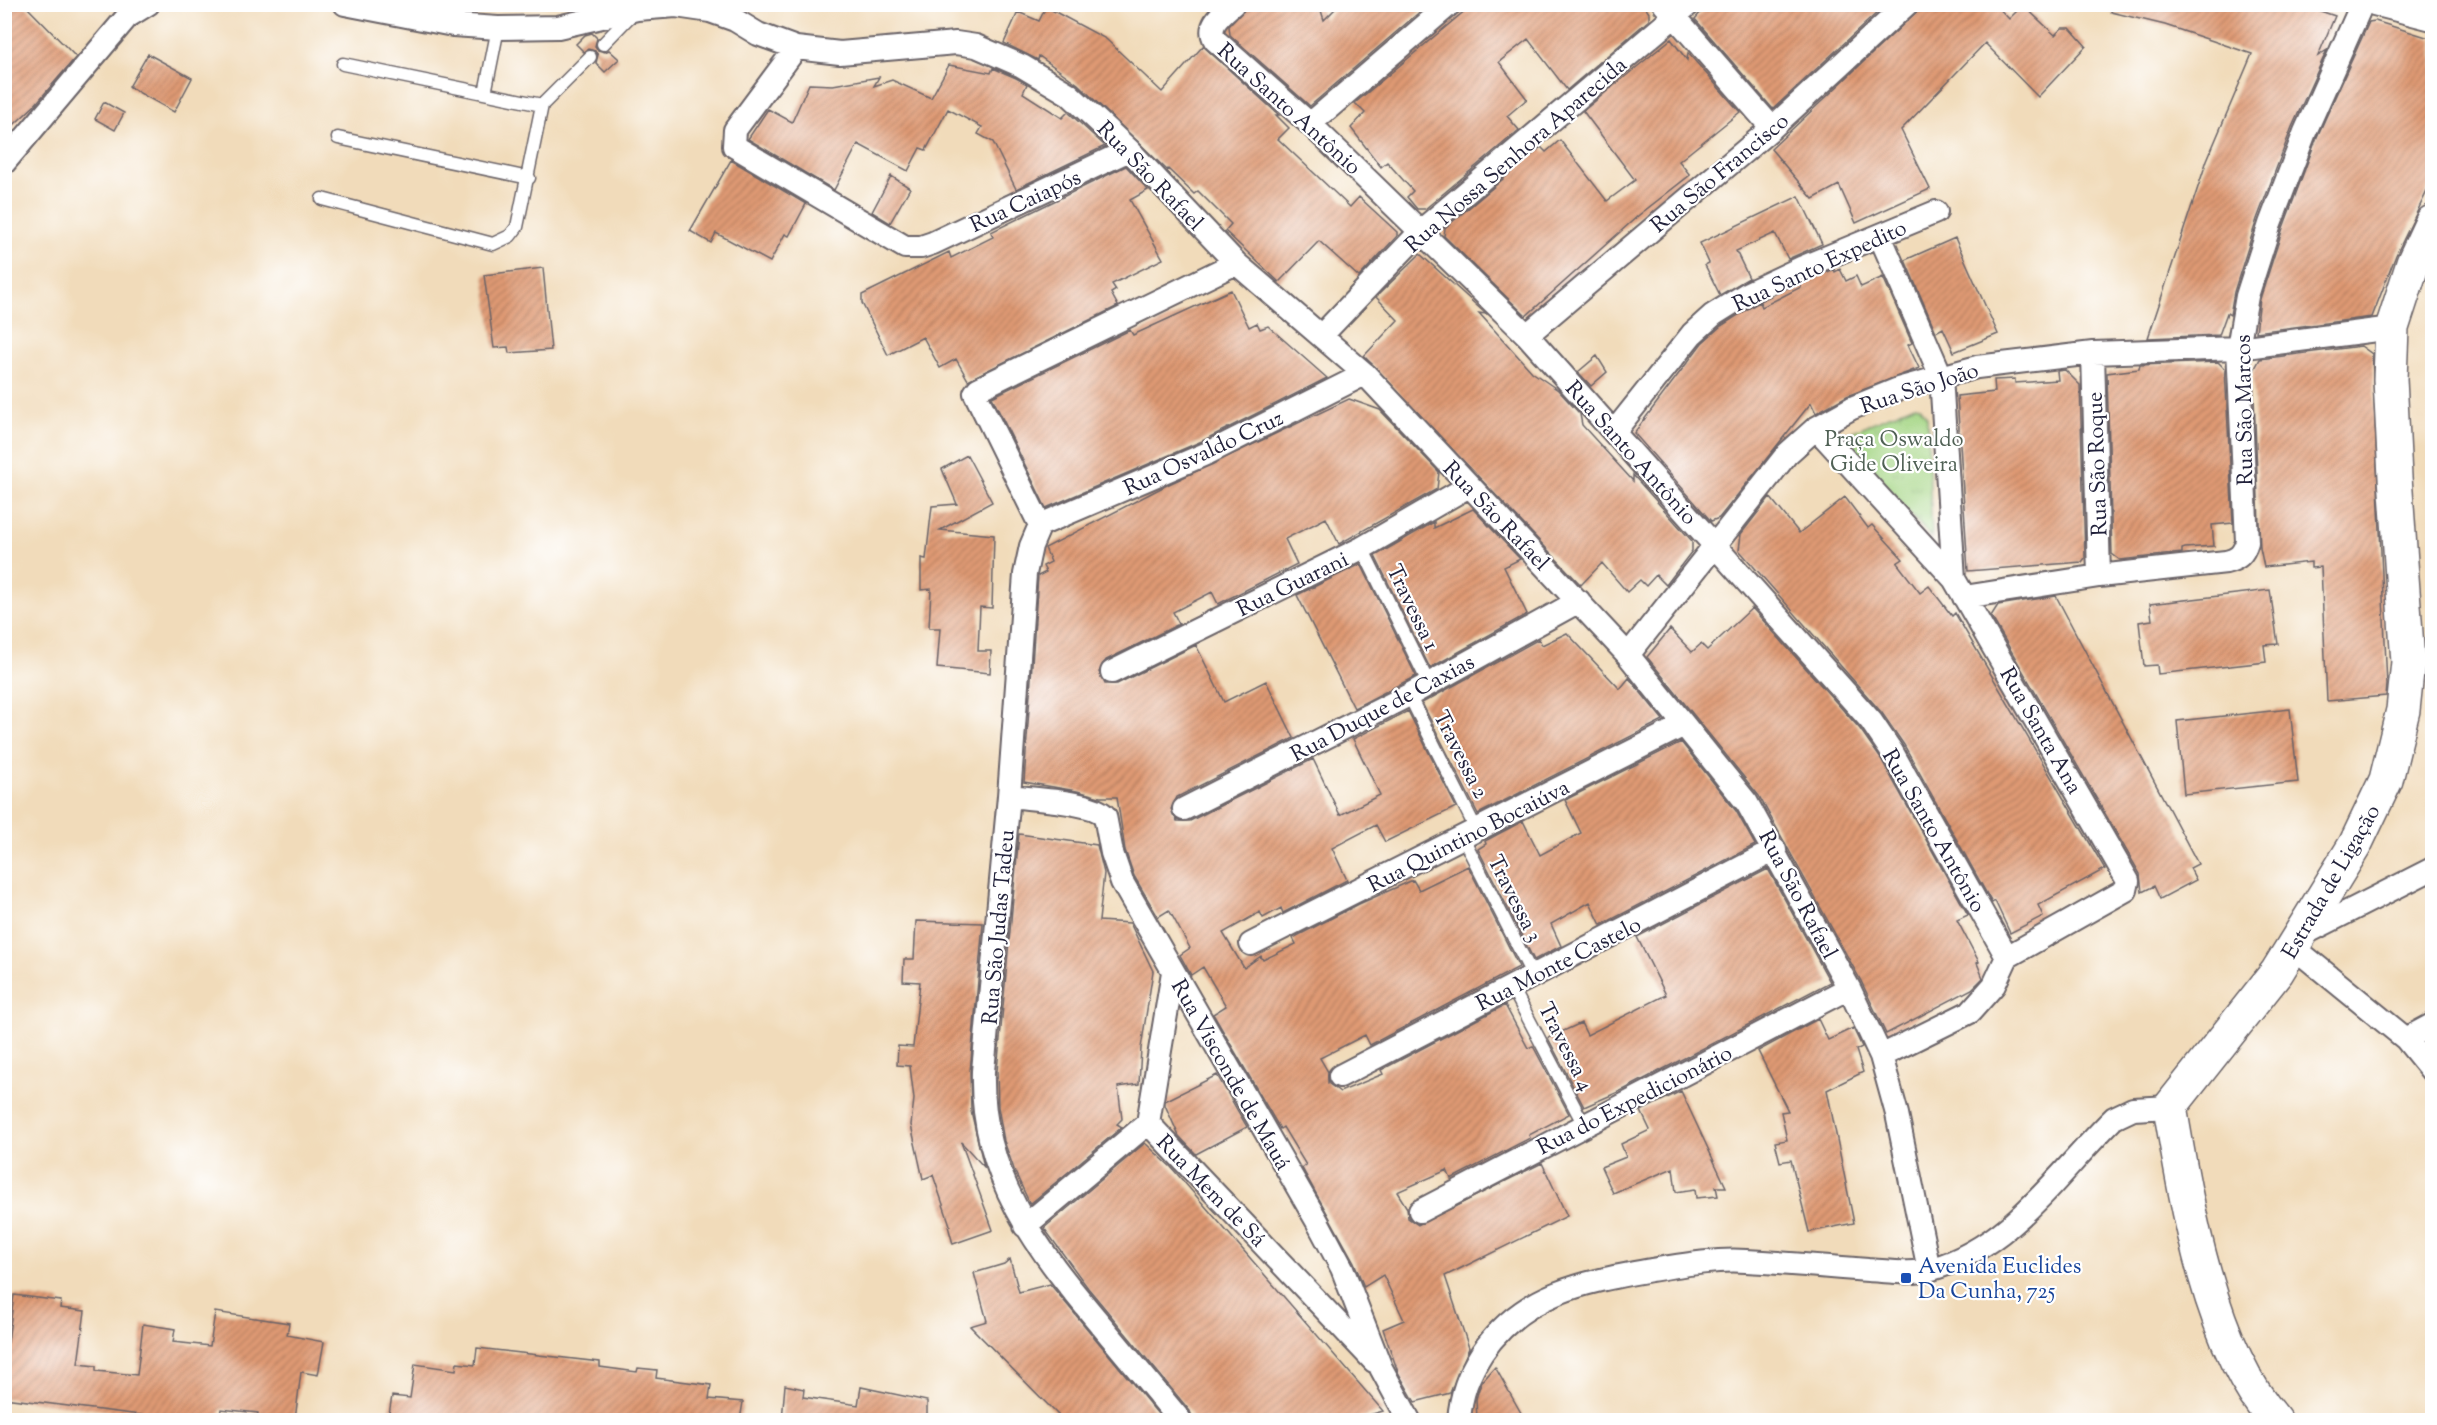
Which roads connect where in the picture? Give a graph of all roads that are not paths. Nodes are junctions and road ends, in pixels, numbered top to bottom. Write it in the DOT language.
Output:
graph roads {
  1 [pos="148,4"];
  2 [pos="345,4"];
  3 [pos="1233,4"];
  4 [pos="1450,4"];
  5 [pos="1907,4"];
  6 [pos="2362,4"];
  7 [pos="2374,4"];
  8 [pos="637,9"];
  9 [pos="1676,9"];
  10 [pos="2433,19"];
  11 [pos="498,28"];
  12 [pos="603,44"];
  13 [pos="796,48"];
  14 [pos="590,57"];
  15 [pos="342,64"];
  16 [pos="485,93"];
  17 [pos="542,105"];
  18 [pos="1310,124"];
  19 [pos="1772,128"];
  20 [pos="338,138"];
  21 [pos="1129,150"];
  22 [pos="4,163"];
  23 [pos="529,178"];
  24 [pos="322,199"];
  25 [pos="1936,212"];
  26 [pos="2433,222"];
  27 [pos="1422,230"];
  28 [pos="1880,236"];
  29 [pos="1236,262"];
  30 [pos="2392,328"];
  31 [pos="1527,335"];
  32 [pos="1321,336"];
  33 [pos="2238,348"];
  34 [pos="2093,353"];
  35 [pos="1365,374"];
  36 [pos="1941,376"];
  37 [pos="1816,428"];
  38 [pos="1614,432"];
  39 [pos="1469,486"];
  40 [pos="1040,525"];
  41 [pos="1716,546"];
  42 [pos="1362,548"];
  43 [pos="2099,576"];
  44 [pos="1959,588"];
  45 [pos="1579,601"];
  46 [pos="1628,656"];
  47 [pos="1112,672"];
  48 [pos="1419,690"];
  49 [pos="1684,725"];
  50 [pos="1009,796"];
  51 [pos="1184,809"];
  52 [pos="1470,835"];
  53 [pos="1775,850"];
  54 [pos="2433,869"];
  55 [pos="2295,942"];
  56 [pos="1251,944"];
  57 [pos="2007,957"];
  58 [pos="1173,972"];
  59 [pos="1533,976"];
  60 [pos="1512,987"];
  61 [pos="1849,988"];
  62 [pos="2433,1025"];
  63 [pos="2406,1039"];
  64 [pos="1881,1056"];
  65 [pos="2433,1071"];
  66 [pos="1340,1076"];
  67 [pos="2170,1107"];
  68 [pos="1148,1123"];
  69 [pos="1584,1125"];
  70 [pos="1420,1211"];
  71 [pos="1025,1226"];
  72 [pos="1929,1270"];
  73 [pos="1381,1368"];
  74 [pos="1180,1420"];
  75 [pos="1409,1420"];
  76 [pos="1459,1420"];
  77 [pos="2275,1420"];
  1 -- 22 [label="street"];
  2 -- 11 [label="street, Rua São Rafael"];
  3 -- 18 [label="street, Rua Santo Antônio"];
  4 -- 18 [label="street"];
  5 -- 19 [label="street, Rua São Francisco"];
  6 -- 33 [label="street, Rua São Marcos"];
  7 -- 10 [label="street"];
  8 -- 11 [label="street, Rua São Rafael"];
  8 -- 12 [label="lane"];
  8 -- 13 [label="street, Rua São Rafael"];
  9 -- 19 [label="street"];
  9 -- 27 [label="street, Rua Nossa Senhora Aparecida"];
  11 -- 16 [label="lane"];
  13 -- 21 [label="street, Rua São Rafael"];
  13 -- 21 [label="street, Rua Caiapós"];
  14 -- 17 [label="lane"];
  15 -- 16 [label="lane"];
  16 -- 17 [label="lane"];
  17 -- 23 [label="lane"];
  18 -- 27 [label="street, Rua Santo Antônio"];
  19 -- 31 [label="street, Rua São Francisco"];
  20 -- 23 [label="lane"];
  21 -- 29 [label="street, Rua São Rafael"];
  23 -- 24 [label="lane"];
  25 -- 28 [label="street, Rua Santo Expedito"];
  26 -- 30 [label="main road, Estrada de Ligação"];
  27 -- 31 [label="street, Rua Santo Antônio"];
  27 -- 32 [label="street, Rua Nossa Senhora Aparecida"];
  28 -- 36 [label="street, Rua Santa Ana"];
  28 -- 38 [label="street, Rua Santo Expedito"];
  29 -- 32 [label="street, Rua São Rafael"];
  29 -- 40 [label="street"];
  30 -- 33 [label="street, Rua São João"];
  30 -- 55 [label="main road, Estrada de Ligação"];
  31 -- 38 [label="street, Rua Santo Antônio"];
  32 -- 35 [label="street, Rua São Rafael"];
  33 -- 34 [label="street, Rua São João"];
  33 -- 43 [label="street, Rua São Marcos"];
  34 -- 36 [label="street, Rua São João"];
  34 -- 43 [label="street, Rua São Roque"];
  35 -- 39 [label="street, Rua São Rafael"];
  35 -- 40 [label="street, Rua Osvaldo Cruz"];
  36 -- 37 [label="street, Rua São João"];
  36 -- 44 [label="street, Rua Santa Ana"];
  37 -- 41 [label="street, Rua São João"];
  37 -- 44 [label="street, Rua Santa Ana"];
  38 -- 41 [label="street, Rua Santo Antônio"];
  39 -- 42 [label="street, Rua Guarani"];
  39 -- 45 [label="street, Rua São Rafael"];
  40 -- 50 [label="street, Rua São Judas Tadeu"];
  41 -- 46 [label="street, Rua São João"];
  41 -- 57 [label="street, Rua Santo Antônio"];
  42 -- 47 [label="street, Rua Guarani"];
  42 -- 48 [label="lane, Travessa 1"];
  43 -- 44 [label="street, Rua São Marcos"];
  44 -- 57 [label="street, Rua Santa Ana"];
  45 -- 46 [label="street, Rua São Rafael"];
  45 -- 48 [label="street, Rua Duque de Caxias"];
  46 -- 49 [label="street, Rua São Rafael"];
  48 -- 51 [label="street, Rua Duque de Caxias"];
  48 -- 52 [label="lane, Travessa 2"];
  49 -- 52 [label="street, Rua Quintino Bocaiúva"];
  49 -- 53 [label="street, Rua São Rafael"];
  50 -- 58 [label="street, Rua Visconde de Mauá"];
  50 -- 71 [label="street, Rua São Judas Tadeu"];
  52 -- 56 [label="street, Rua Quintino Bocaiúva"];
  52 -- 59 [label="lane, Travessa 3"];
  53 -- 59 [label="street, Rua Monte Castelo"];
  53 -- 61 [label="street, Rua São Rafael"];
  54 -- 55 [label="street"];
  55 -- 63 [label="street"];
  55 -- 67 [label="main road, Estrada de Ligação"];
  57 -- 64 [label="street"];
  58 -- 68 [label="street, Rua Mem de Sá"];
  58 -- 73 [label="street, Rua Visconde de Mauá"];
  59 -- 60 [label="street, Rua Monte Castelo"];
  60 -- 66 [label="street, Rua Monte Castelo"];
  60 -- 69 [label="lane, Travessa 4"];
  61 -- 64 [label="street, Rua São Rafael"];
  61 -- 69 [label="street, Rua do Expedicionário"];
  62 -- 63 [label="street"];
  63 -- 65 [label="street"];
  64 -- 72 [label="street, Rua São Rafael"];
  67 -- 72 [label="street"];
  67 -- 77 [label="main road"];
  68 -- 71 [label="street"];
  68 -- 73 [label="street, Rua Mem de Sá"];
  69 -- 70 [label="street, Rua do Expedicionário"];
  71 -- 74 [label="street, Rua São Judas Tadeu"];
  72 -- 76 [label="street"];
  73 -- 75 [label="street, Rua Visconde de Mauá"];
}
